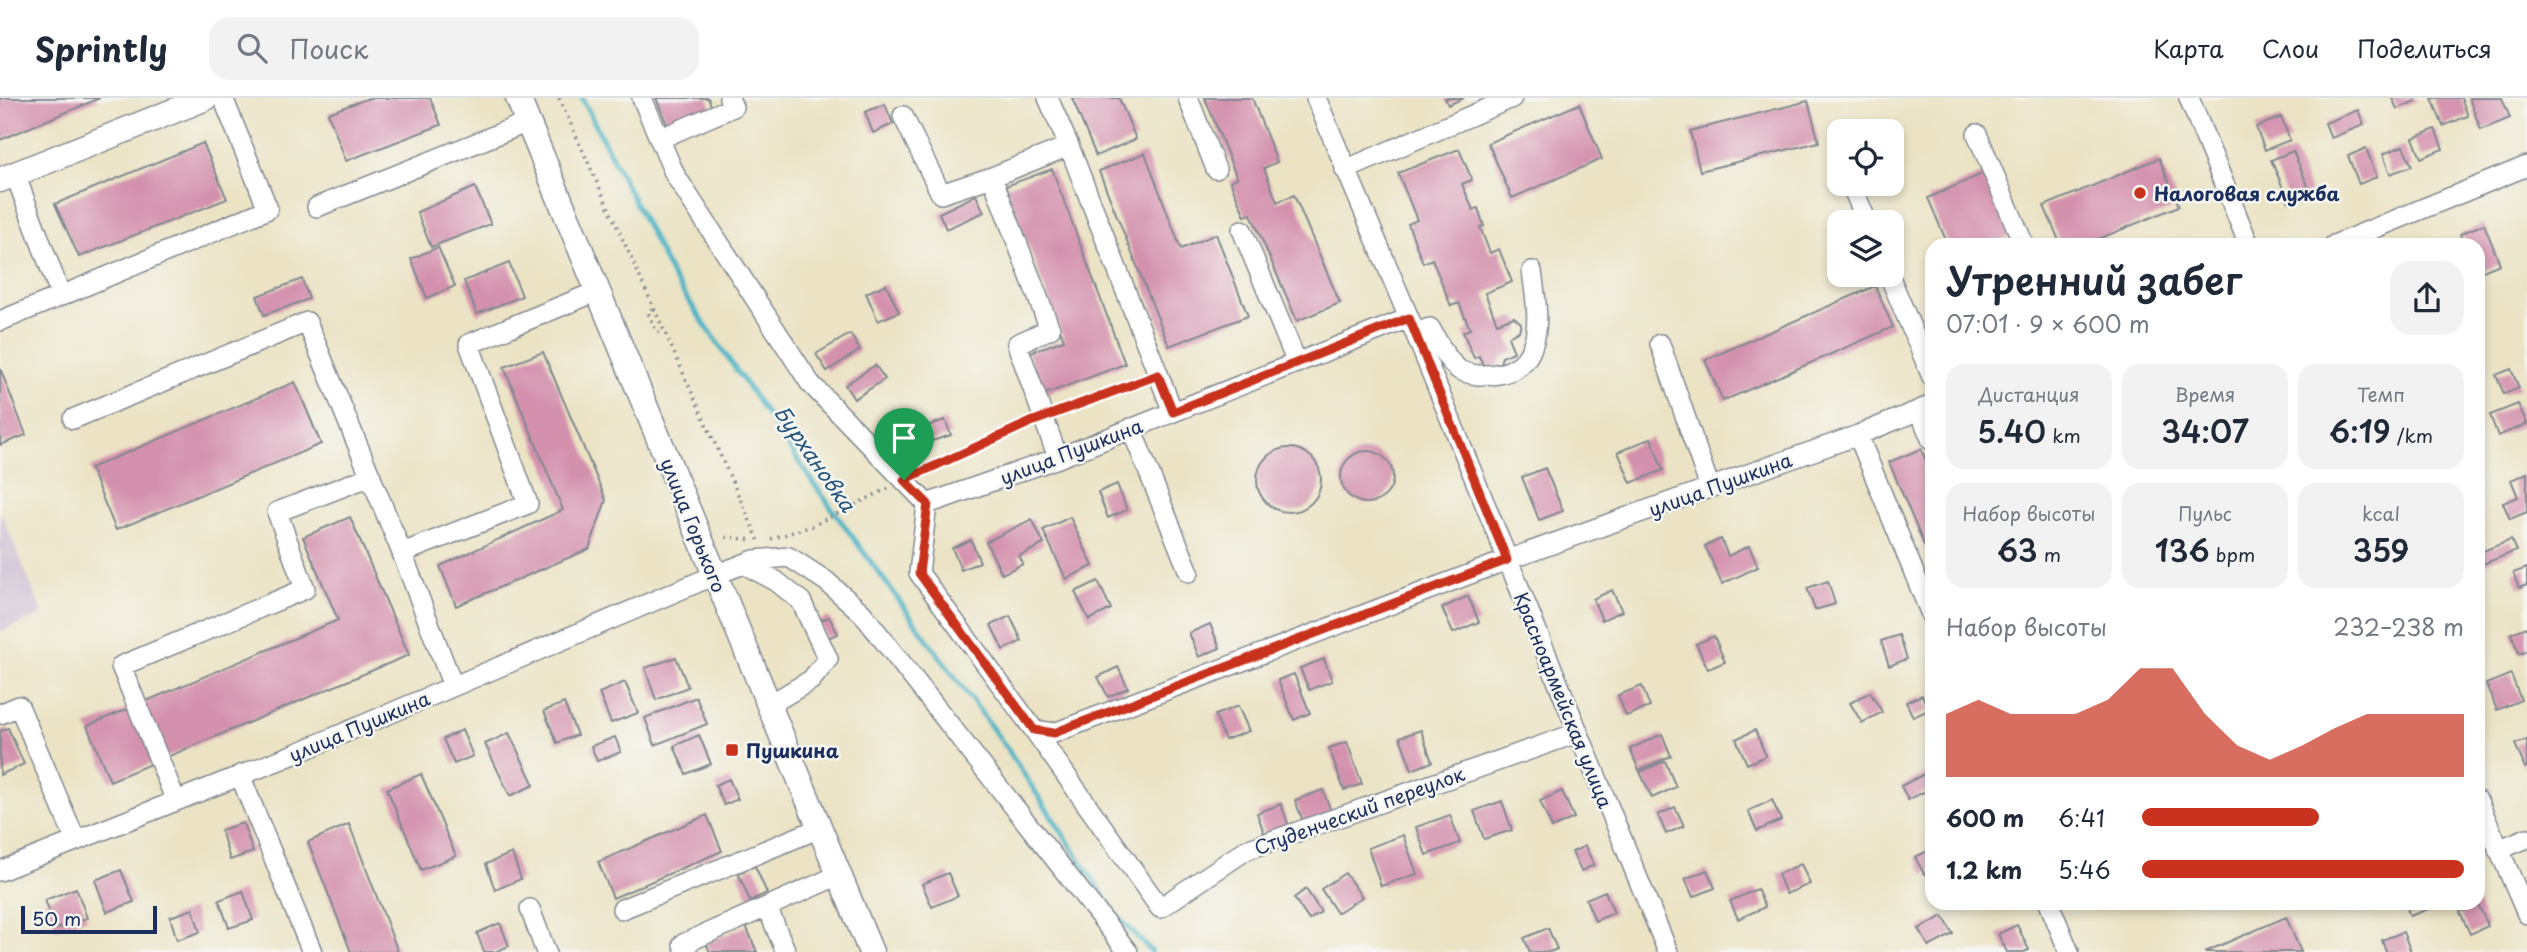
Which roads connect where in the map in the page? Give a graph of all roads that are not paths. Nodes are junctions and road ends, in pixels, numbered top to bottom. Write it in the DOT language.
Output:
graph roads {
  1 [pos="223,98"];
  2 [pos="518,98"];
  3 [pos="642,98"];
  4 [pos="729,98"];
  5 [pos="1048,98"];
  6 [pos="1188,98"];
  7 [pos="1316,98"];
  8 [pos="1512,98"];
  9 [pos="2189,98"];
  10 [pos="197,100"];
  11 [pos="903,116"];
  12 [pos="528,122"];
  13 [pos="1978,134"];
  14 [pos="659,139"];
  15 [pos="1069,146"];
  16 [pos="2527,166"];
  17 [pos="1216,169"];
  18 [pos="1345,170"];
  19 [pos="7,177"];
  20 [pos="992,177"];
  21 [pos="317,207"];
  22 [pos="1242,230"];
  23 [pos="2021,238"];
  24 [pos="2246,238"];
  25 [pos="2351,238"];
  26 [pos="1532,271"];
  27 [pos="1894,287"];
  28 [pos="597,291"];
  29 [pos="61,296"];
  30 [pos="0,321"];
  31 [pos="1412,326"];
  32 [pos="1660,344"];
  33 [pos="1925,360"];
  34 [pos="1297,363"];
  35 [pos="1925,408"];
  36 [pos="1173,412"];
  37 [pos="73,419"];
  38 [pos="1131,428"];
  39 [pos="1857,435"];
  40 [pos="1058,458"];
  41 [pos="371,475"];
  42 [pos="1710,488"];
  43 [pos="928,504"];
  44 [pos="402,553"];
  45 [pos="1507,560"];
  46 [pos="744,564"];
  47 [pos="1189,572"];
  48 [pos="715,575"];
  49 [pos="1925,600"];
  50 [pos="453,686"];
  51 [pos="769,705"];
  52 [pos="0,714"];
  53 [pos="1034,730"];
  54 [pos="1577,733"];
  55 [pos="240,775"];
  56 [pos="176,801"];
  57 [pos="2485,819"];
  58 [pos="820,828"];
  59 [pos="2527,838"];
  60 [pos="76,841"];
  61 [pos="2498,850"];
  62 [pos="0,871"];
  63 [pos="839,875"];
  64 [pos="767,907"];
  65 [pos="530,909"];
  66 [pos="622,909"];
  67 [pos="2052,910"];
  68 [pos="2527,914"];
  69 [pos="312,952"];
  70 [pos="547,952"];
  71 [pos="687,952"];
  72 [pos="786,952"];
  73 [pos="871,952"];
  74 [pos="1128,952"];
  75 [pos="1668,952"];
  76 [pos="2069,952"];
  1 -- 29 [label="street"];
  2 -- 12 [label="main road, улица Горького"];
  3 -- 14 [label="street"];
  4 -- 14 [label="street"];
  5 -- 15 [label="street"];
  6 -- 17 [label="street"];
  7 -- 18 [label="street, Красноармейская улица"];
  8 -- 18 [label="street"];
  9 -- 24 [label="street"];
  10 -- 19 [label="main road"];
  11 -- 20 [label="street"];
  12 -- 21 [label="street"];
  12 -- 28 [label="main road, улица Горького"];
  13 -- 23 [label="street"];
  14 -- 43 [label="street"];
  15 -- 20 [label="street"];
  15 -- 36 [label="street"];
  16 -- 25 [label="street"];
  18 -- 31 [label="street, Красноармейская улица"];
  19 -- 29 [label="street"];
  20 -- 40 [label="street"];
  22 -- 34 [label="street"];
  26 -- 31 [label="street"];
  27 -- 33 [label="street"];
  28 -- 44 [label="street"];
  28 -- 48 [label="main road, улица Горького"];
  29 -- 30 [label="street"];
  31 -- 34 [label="street, улица Пушкина"];
  31 -- 45 [label="street, Красноармейская улица"];
  32 -- 42 [label="street"];
  34 -- 36 [label="street, улица Пушкина"];
  35 -- 39 [label="street, улица Пушкина"];
  36 -- 38 [label="street, улица Пушкина"];
  37 -- 41 [label="street"];
  38 -- 40 [label="street, улица Пушкина"];
  38 -- 47 [label="street"];
  39 -- 42 [label="street, улица Пушкина"];
  39 -- 49 [label="street"];
  40 -- 43 [label="street, улица Пушкина"];
  41 -- 44 [label="street"];
  41 -- 56 [label="street"];
  42 -- 45 [label="street, улица Пушкина"];
  43 -- 53 [label="street"];
  44 -- 50 [label="street"];
  45 -- 53 [label="street, улица Пушкина"];
  45 -- 54 [label="street, Красноармейская улица"];
  46 -- 48 [label="street, улица Пушкина"];
  46 -- 51 [label="street"];
  46 -- 74 [label="street, улица Пушкина"];
  48 -- 50 [label="street, улица Пушкина"];
  48 -- 51 [label="main road, улица Горького"];
  50 -- 55 [label="street, улица Пушкина"];
  51 -- 58 [label="main road, улица Горького"];
  52 -- 60 [label="street"];
  53 -- 54 [label="street, Студенческий переулок"];
  54 -- 75 [label="street, Красноармейская улица"];
  55 -- 56 [label="street, улица Пушкина"];
  55 -- 69 [label="street"];
  56 -- 60 [label="street, улица Пушкина"];
  57 -- 61 [label="street"];
  58 -- 63 [label="main road, улица Горького"];
  58 -- 66 [label="street"];
  59 -- 61 [label="street"];
  60 -- 62 [label="street, улица Пушкина"];
  61 -- 68 [label="street"];
  63 -- 64 [label="street"];
  63 -- 73 [label="main road, улица Горького"];
  64 -- 71 [label="street"];
  64 -- 72 [label="street"];
  65 -- 70 [label="street"];
  67 -- 76 [label="street"];
}
